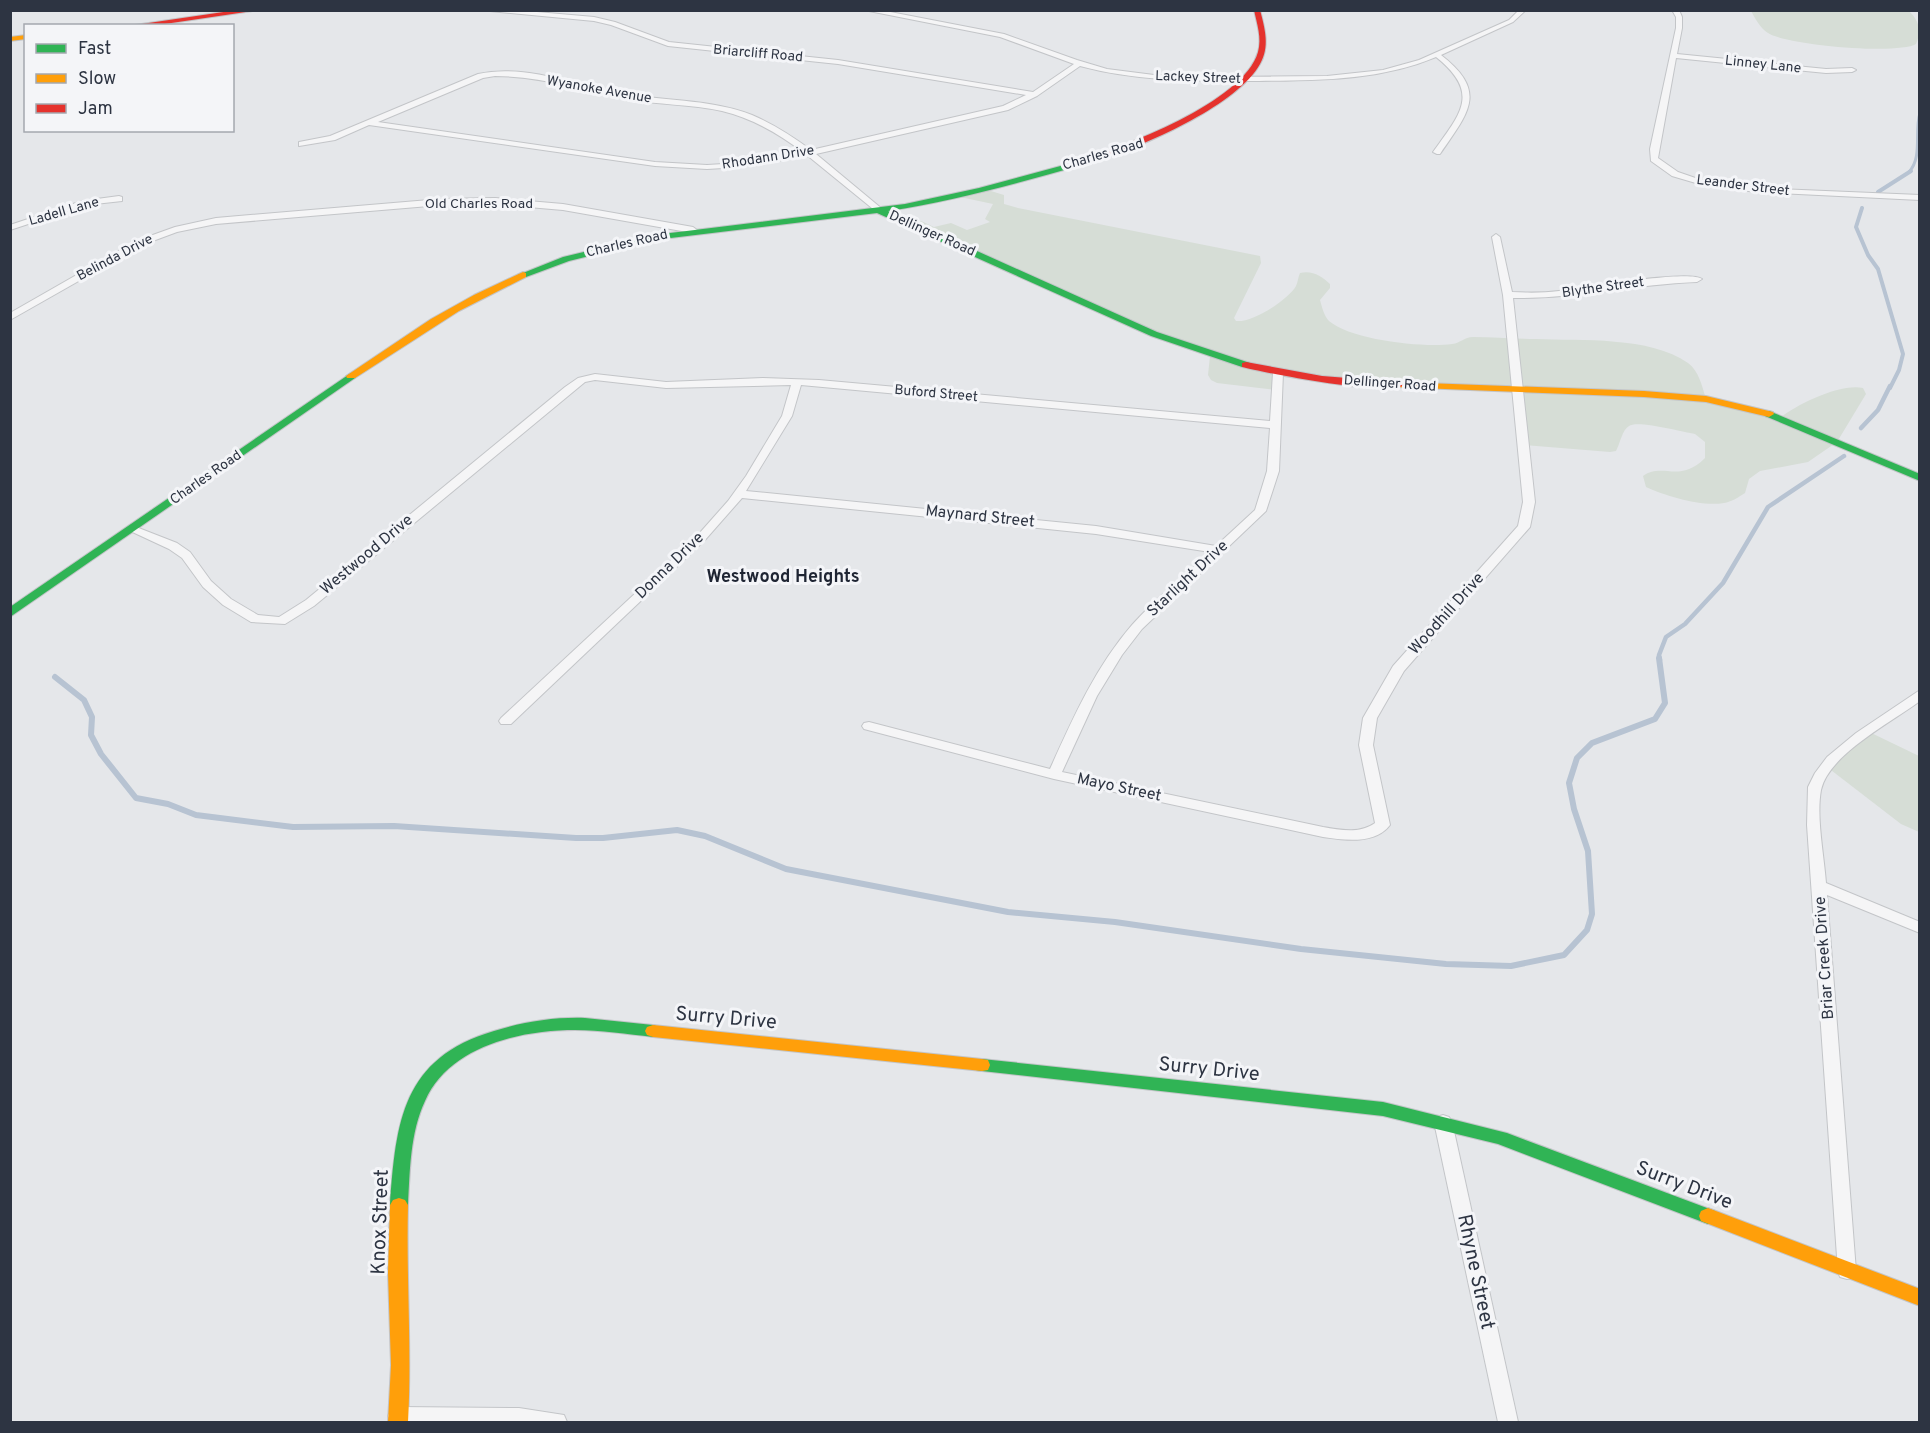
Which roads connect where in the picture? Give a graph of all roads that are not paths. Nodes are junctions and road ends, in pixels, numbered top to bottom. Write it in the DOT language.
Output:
graph roads {
  1 [pos="256,10"];
  2 [pos="483,10"];
  3 [pos="867,10"];
  4 [pos="1257,10"];
  5 [pos="1523,10"];
  6 [pos="1674,10"];
  7 [pos="170,23"];
  8 [pos="1437,55"];
  9 [pos="1674,56"];
  10 [pos="1080,63"];
  11 [pos="1852,70"];
  12 [pos="1244,79"];
  13 [pos="1034,94"];
  14 [pos="370,123"];
  15 [pos="302,144"];
  16 [pos="811,152"];
  17 [pos="1437,152"];
  18 [pos="1920,198"];
  19 [pos="119,199"];
  20 [pos="878,210"];
  21 [pos="300,214"];
  22 [pos="10,228"];
  23 [pos="693,230"];
  24 [pos="1496,237"];
  25 [pos="1696,279"];
  26 [pos="1509,295"];
  27 [pos="10,317"];
  28 [pos="1278,373"];
  29 [pos="595,377"];
  30 [pos="797,382"];
  31 [pos="1520,390"];
  32 [pos="1276,425"];
  33 [pos="1920,478"];
  34 [pos="739,494"];
  35 [pos="132,529"];
  36 [pos="1220,550"];
  37 [pos="10,613"];
  38 [pos="1920,694"];
  39 [pos="506,721"];
  40 [pos="869,726"];
  41 [pos="1054,775"];
  42 [pos="1371,834"];
  43 [pos="1820,886"];
  44 [pos="1920,928"];
  45 [pos="467,1047"];
  46 [pos="1443,1122"];
  47 [pos="1847,1271"];
  48 [pos="1920,1299"];
  49 [pos="398,1419"];
  50 [pos="557,1422"];
  51 [pos="1508,1422"];
  1 -- 7 [label="street"];
  2 -- 13 [label="street, Briarcliff Road"];
  3 -- 10 [label="street, Lackey Street"];
  4 -- 12 [label="street, Charles Road"];
  5 -- 8 [label="street, Lackey Street"];
  6 -- 9 [label="street, Leander Street"];
  8 -- 12 [label="street, Lackey Street"];
  8 -- 17 [label="street"];
  9 -- 11 [label="street, Linney Lane"];
  9 -- 18 [label="street, Leander Street"];
  10 -- 12 [label="street, Lackey Street"];
  10 -- 13 [label="street, Rhodann Drive"];
  12 -- 20 [label="street, Charles Road"];
  13 -- 16 [label="street, Rhodann Drive"];
  14 -- 15 [label="street, Wyanoke Avenue"];
  14 -- 16 [label="street, Rhodann Drive"];
  14 -- 16 [label="street, Wyanoke Avenue"];
  16 -- 20 [label="street, Wyanoke Avenue"];
  19 -- 22 [label="street, Ladell Lane"];
  20 -- 23 [label="street, Charles Road"];
  20 -- 28 [label="street, Dellinger Road"];
  21 -- 23 [label="street, Old Charles Road"];
  21 -- 27 [label="street, Belinda Drive"];
  23 -- 35 [label="street, Charles Road"];
  24 -- 26 [label="street"];
  25 -- 26 [label="street, Blythe Street"];
  26 -- 31 [label="street"];
  28 -- 31 [label="street, Dellinger Road"];
  28 -- 32 [label="street, Starlight Drive"];
  29 -- 30 [label="street, Buford Street"];
  29 -- 35 [label="street, Westwood Drive"];
  30 -- 32 [label="street, Buford Street"];
  30 -- 34 [label="street, Donna Drive"];
  31 -- 33 [label="street, Dellinger Road"];
  31 -- 42 [label="street, Woodhill Drive"];
  32 -- 36 [label="street, Starlight Drive"];
  34 -- 36 [label="street, Maynard Street"];
  34 -- 39 [label="street, Donna Drive"];
  35 -- 37 [label="street, Charles Road"];
  36 -- 41 [label="street, Starlight Drive"];
  38 -- 43 [label="street, Briar Creek Drive"];
  40 -- 41 [label="street, Mayo Street"];
  41 -- 42 [label="street, Mayo Street"];
  43 -- 44 [label="street"];
  43 -- 47 [label="street, Briar Creek Drive"];
  45 -- 46 [label="street, Surry Drive"];
  45 -- 49 [label="street, Knox Street"];
  46 -- 47 [label="street, Surry Drive"];
  46 -- 51 [label="street, Rhyne Street"];
  47 -- 48 [label="street, Surry Drive"];
  49 -- 50 [label="street"];
}
